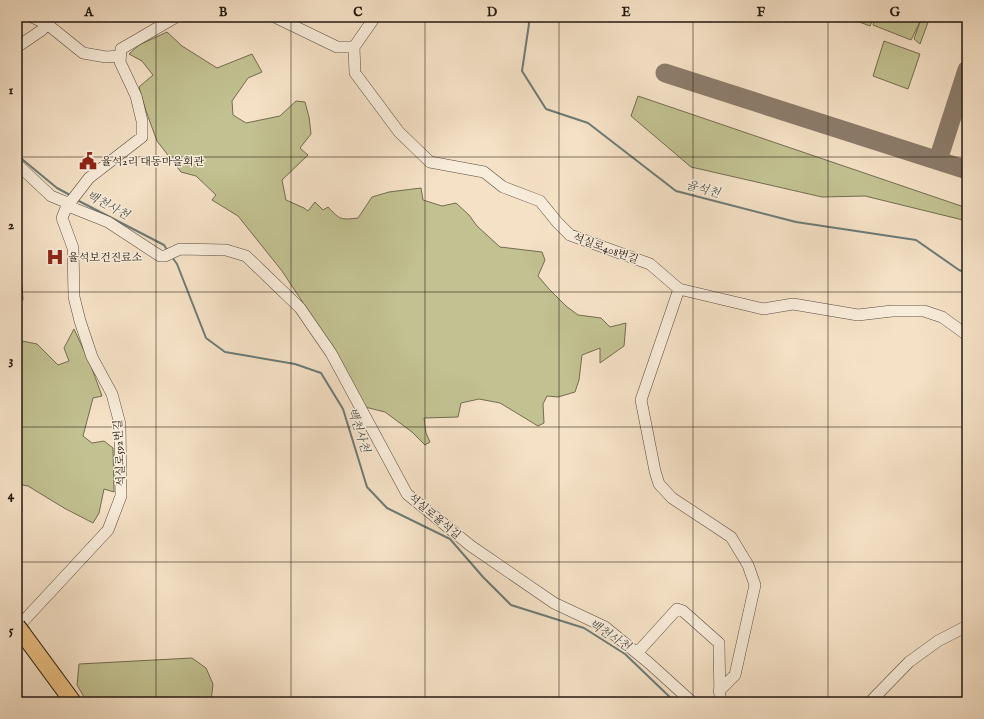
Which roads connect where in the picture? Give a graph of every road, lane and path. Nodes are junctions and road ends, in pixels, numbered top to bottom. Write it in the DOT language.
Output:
graph roads {
  1 [pos="32,17"];
  2 [pos="176,17"];
  3 [pos="275,17"];
  4 [pos="375,17"];
  5 [pos="47,24"];
  6 [pos="17,47"];
  7 [pos="354,47"];
  8 [pos="120,56"];
  9 [pos="17,164"];
  10 [pos="72,199"];
  11 [pos="679,289"];
  12 [pos="967,335"];
  13 [pos="967,626"];
  14 [pos="18,633"];
  15 [pos="637,653"];
  16 [pos="719,696"];
  17 [pos="59,702"];
  18 [pos="73,702"];
  19 [pos="692,702"];
  20 [pos="870,702"];
  1 -- 5 [label="street"];
  2 -- 8 [label="street"];
  3 -- 7 [label="street"];
  4 -- 7 [label="street"];
  5 -- 6 [label="street"];
  5 -- 8 [label="street"];
  7 -- 11 [label="street, 석실로408번길"];
  8 -- 10 [label="street"];
  9 -- 10 [label="street"];
  10 -- 14 [label="street, 석실로592번길"];
  10 -- 15 [label="street, 석실로율석길"];
  11 -- 12 [label="street, 석실로408번길"];
  11 -- 16 [label="street"];
  13 -- 20 [label="street"];
  14 -- 17 [label="highway"];
  14 -- 18 [label="highway"];
  15 -- 16 [label="street"];
  15 -- 19 [label="street, 석실로율석길"];
}
